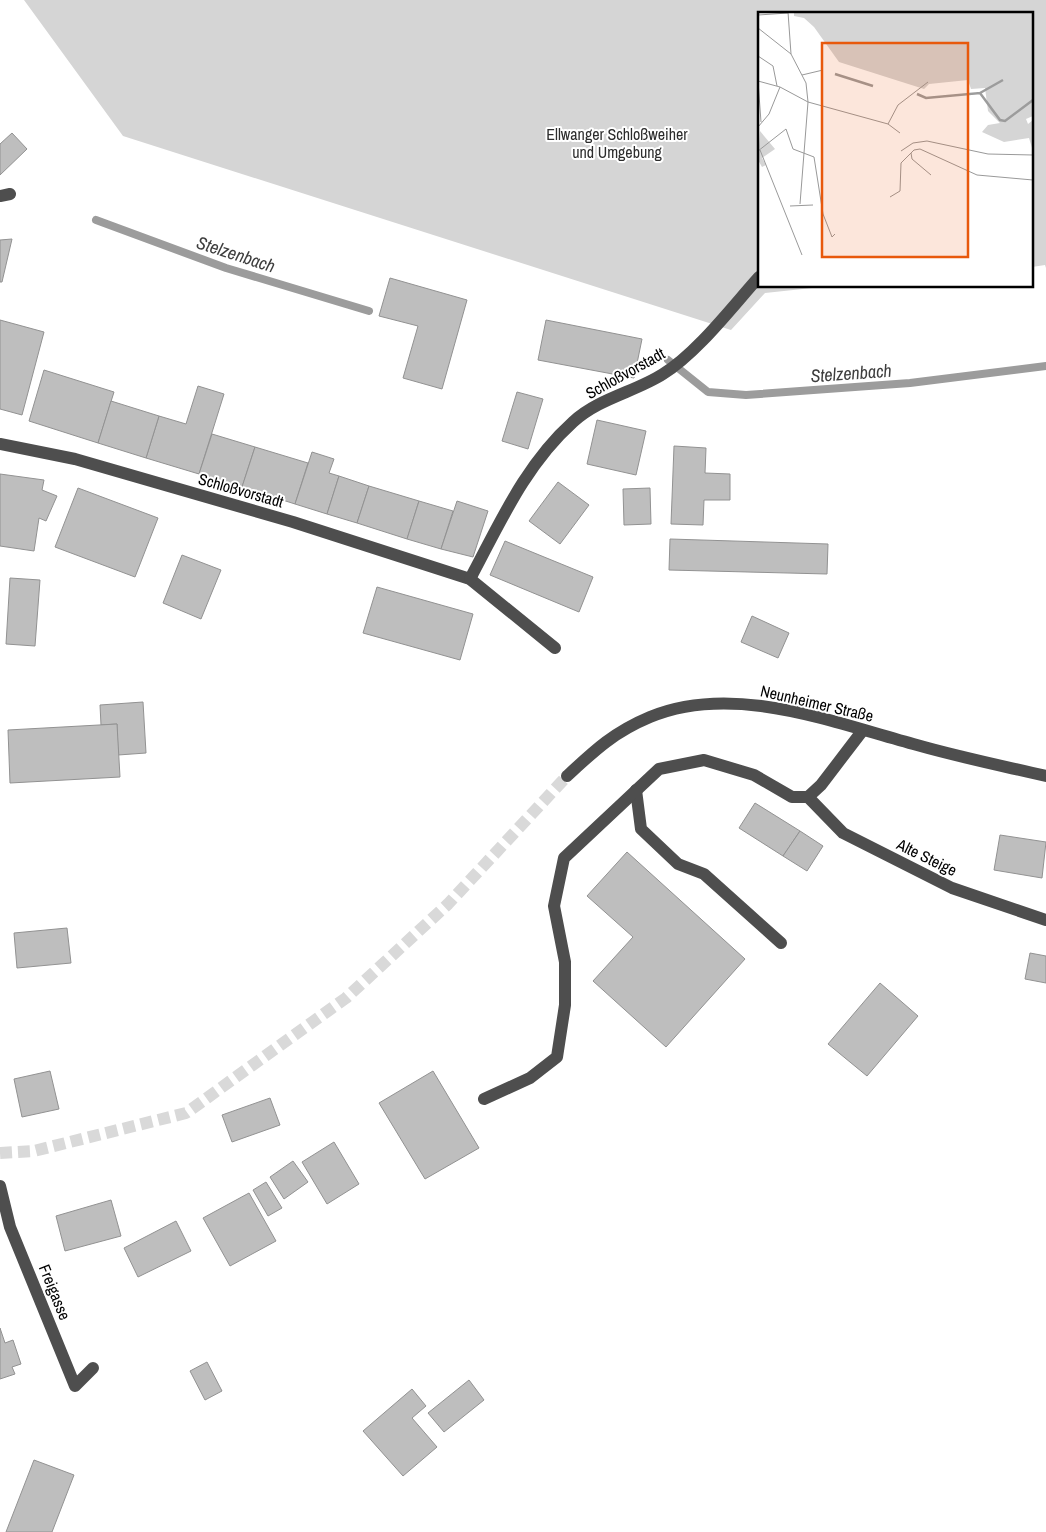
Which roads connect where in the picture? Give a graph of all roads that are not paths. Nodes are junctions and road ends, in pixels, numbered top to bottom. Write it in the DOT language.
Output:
graph roads {
  1 [pos="758,278"];
  2 [pos="0,444"];
  3 [pos="470,579"];
  4 [pos="555,648"];
  5 [pos="863,730"];
  6 [pos="567,776"];
  7 [pos="1046,776"];
  8 [pos="636,790"];
  9 [pos="808,797"];
  10 [pos="1046,920"];
  11 [pos="782,943"];
  12 [pos="484,1099"];
  13 [pos="0,1186"];
  14 [pos="93,1368"];
  1 -- 3 [label="street, Schloßvorstadt"];
  2 -- 3 [label="street, Schloßvorstadt"];
  3 -- 4 [label="street, Schloßvorstadt"];
  5 -- 6 [label="street, Neunheimer Straße"];
  5 -- 7 [label="street, Neunheimer Straße"];
  5 -- 9 [label="street"];
  8 -- 9 [label="street"];
  8 -- 11 [label="street"];
  8 -- 12 [label="street"];
  9 -- 10 [label="street, Alte Steige"];
  13 -- 14 [label="street, Freigasse"];
}
